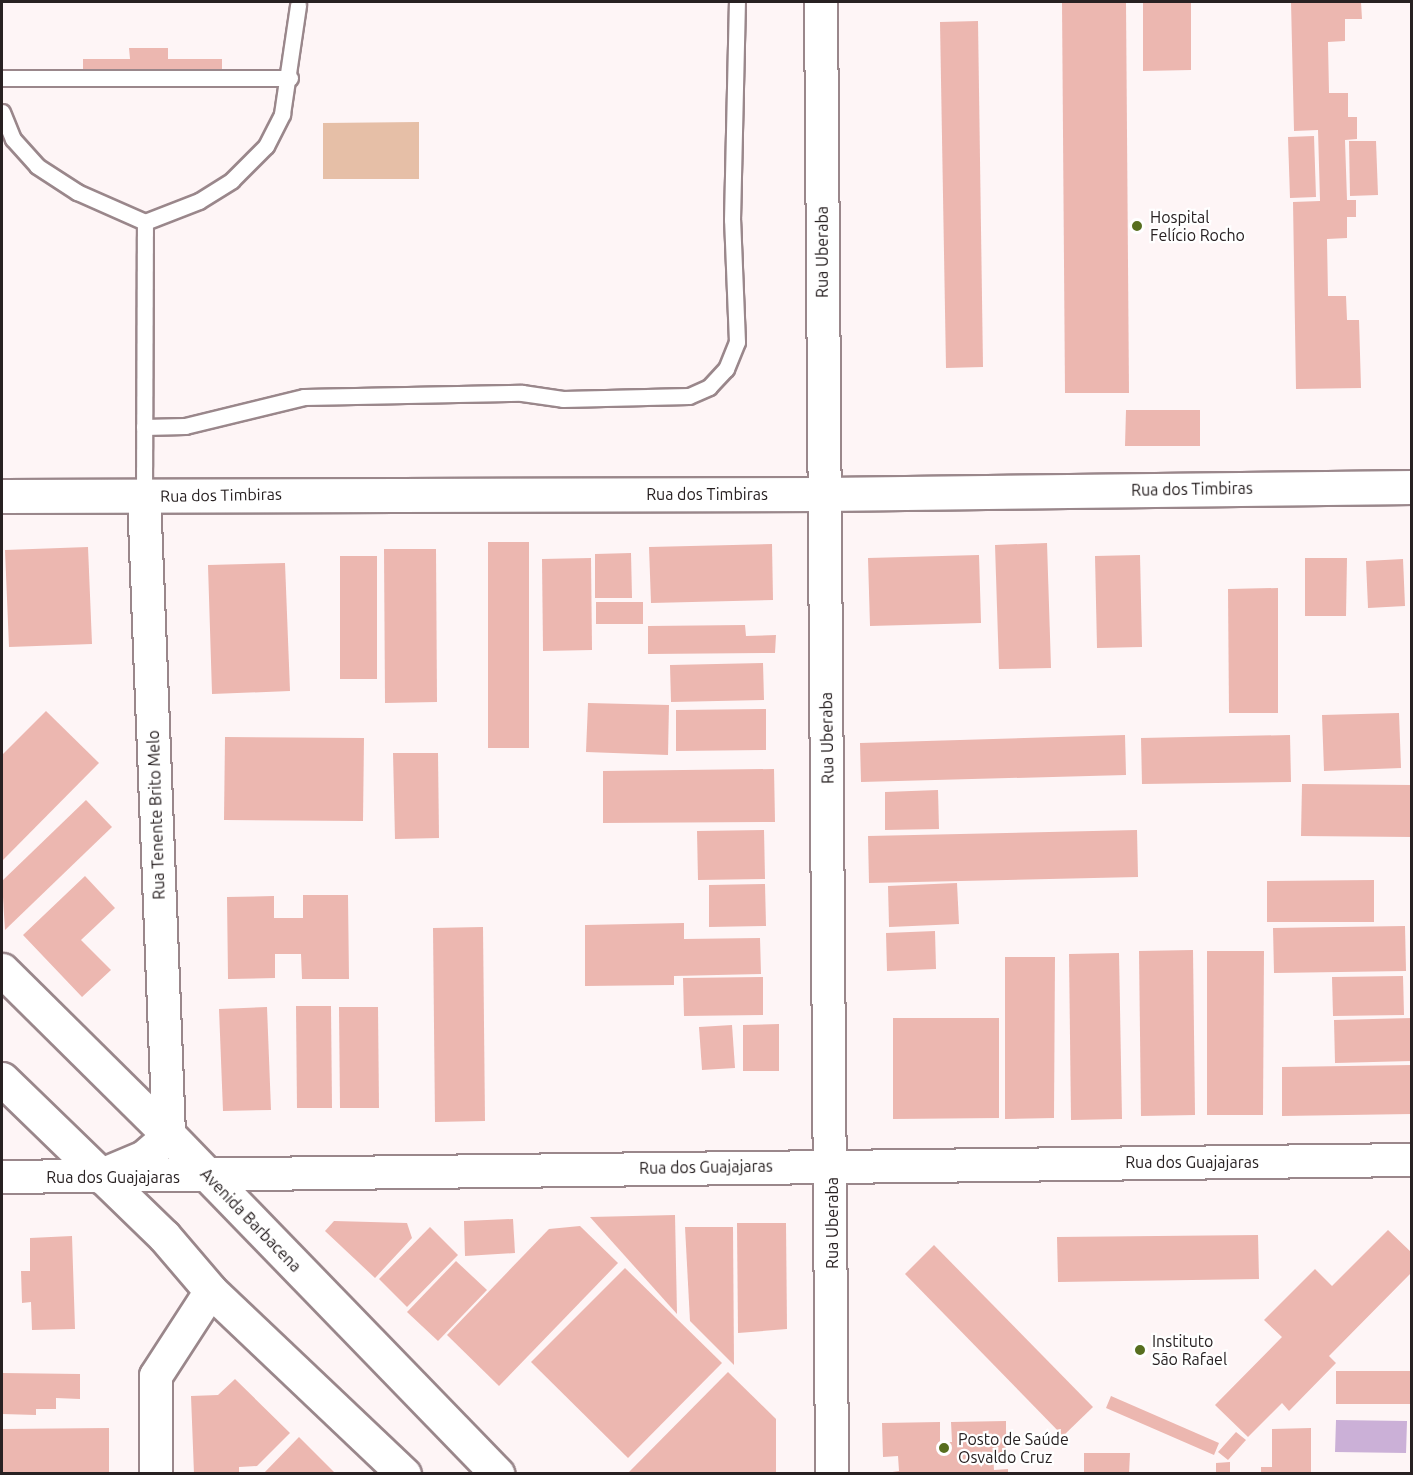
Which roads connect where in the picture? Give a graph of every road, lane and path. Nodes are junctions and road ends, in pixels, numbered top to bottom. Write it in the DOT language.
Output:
graph roads {
  1 [pos="737,2"];
  2 [pos="821,2"];
  3 [pos="298,5"];
  4 [pos="2,78"];
  5 [pos="290,78"];
  6 [pos="2,112"];
  7 [pos="145,222"];
  8 [pos="144,427"];
  9 [pos="1412,487"];
  10 [pos="824,494"];
  11 [pos="2,496"];
  12 [pos="144,496"];
  13 [pos="2,970"];
  14 [pos="2,1079"];
  15 [pos="169,1135"];
  16 [pos="1412,1160"];
  17 [pos="832,1165"];
  18 [pos="99,1176"];
  19 [pos="2,1177"];
  20 [pos="208,1177"];
  21 [pos="211,1291"];
  22 [pos="156,1473"];
  23 [pos="404,1473"];
  24 [pos="498,1473"];
  25 [pos="832,1473"];
  1 -- 8 [label="lane"];
  2 -- 10 [label="street, Rua Uberaba"];
  3 -- 5 [label="lane"];
  4 -- 5 [label="lane"];
  5 -- 7 [label="lane"];
  6 -- 7 [label="lane"];
  7 -- 8 [label="lane"];
  8 -- 12 [label="lane"];
  9 -- 10 [label="street, Rua dos Timbiras"];
  10 -- 12 [label="street, Rua dos Timbiras"];
  10 -- 17 [label="street, Rua Uberaba"];
  11 -- 12 [label="street, Rua dos Timbiras"];
  12 -- 15 [label="street, Rua Tenente Brito Melo"];
  13 -- 15 [label="street, Avenida Barbacena"];
  14 -- 18 [label="street"];
  15 -- 18 [label="street"];
  15 -- 20 [label="street, Avenida Barbacena"];
  16 -- 17 [label="street, Rua dos Guajajaras"];
  17 -- 20 [label="street, Rua dos Guajajaras"];
  17 -- 25 [label="street, Rua Uberaba"];
  18 -- 19 [label="street, Rua dos Guajajaras"];
  18 -- 20 [label="street, Rua dos Guajajaras"];
  18 -- 21 [label="street"];
  20 -- 24 [label="street, Avenida Barbacena"];
  21 -- 22 [label="street"];
  21 -- 23 [label="street"];
}
